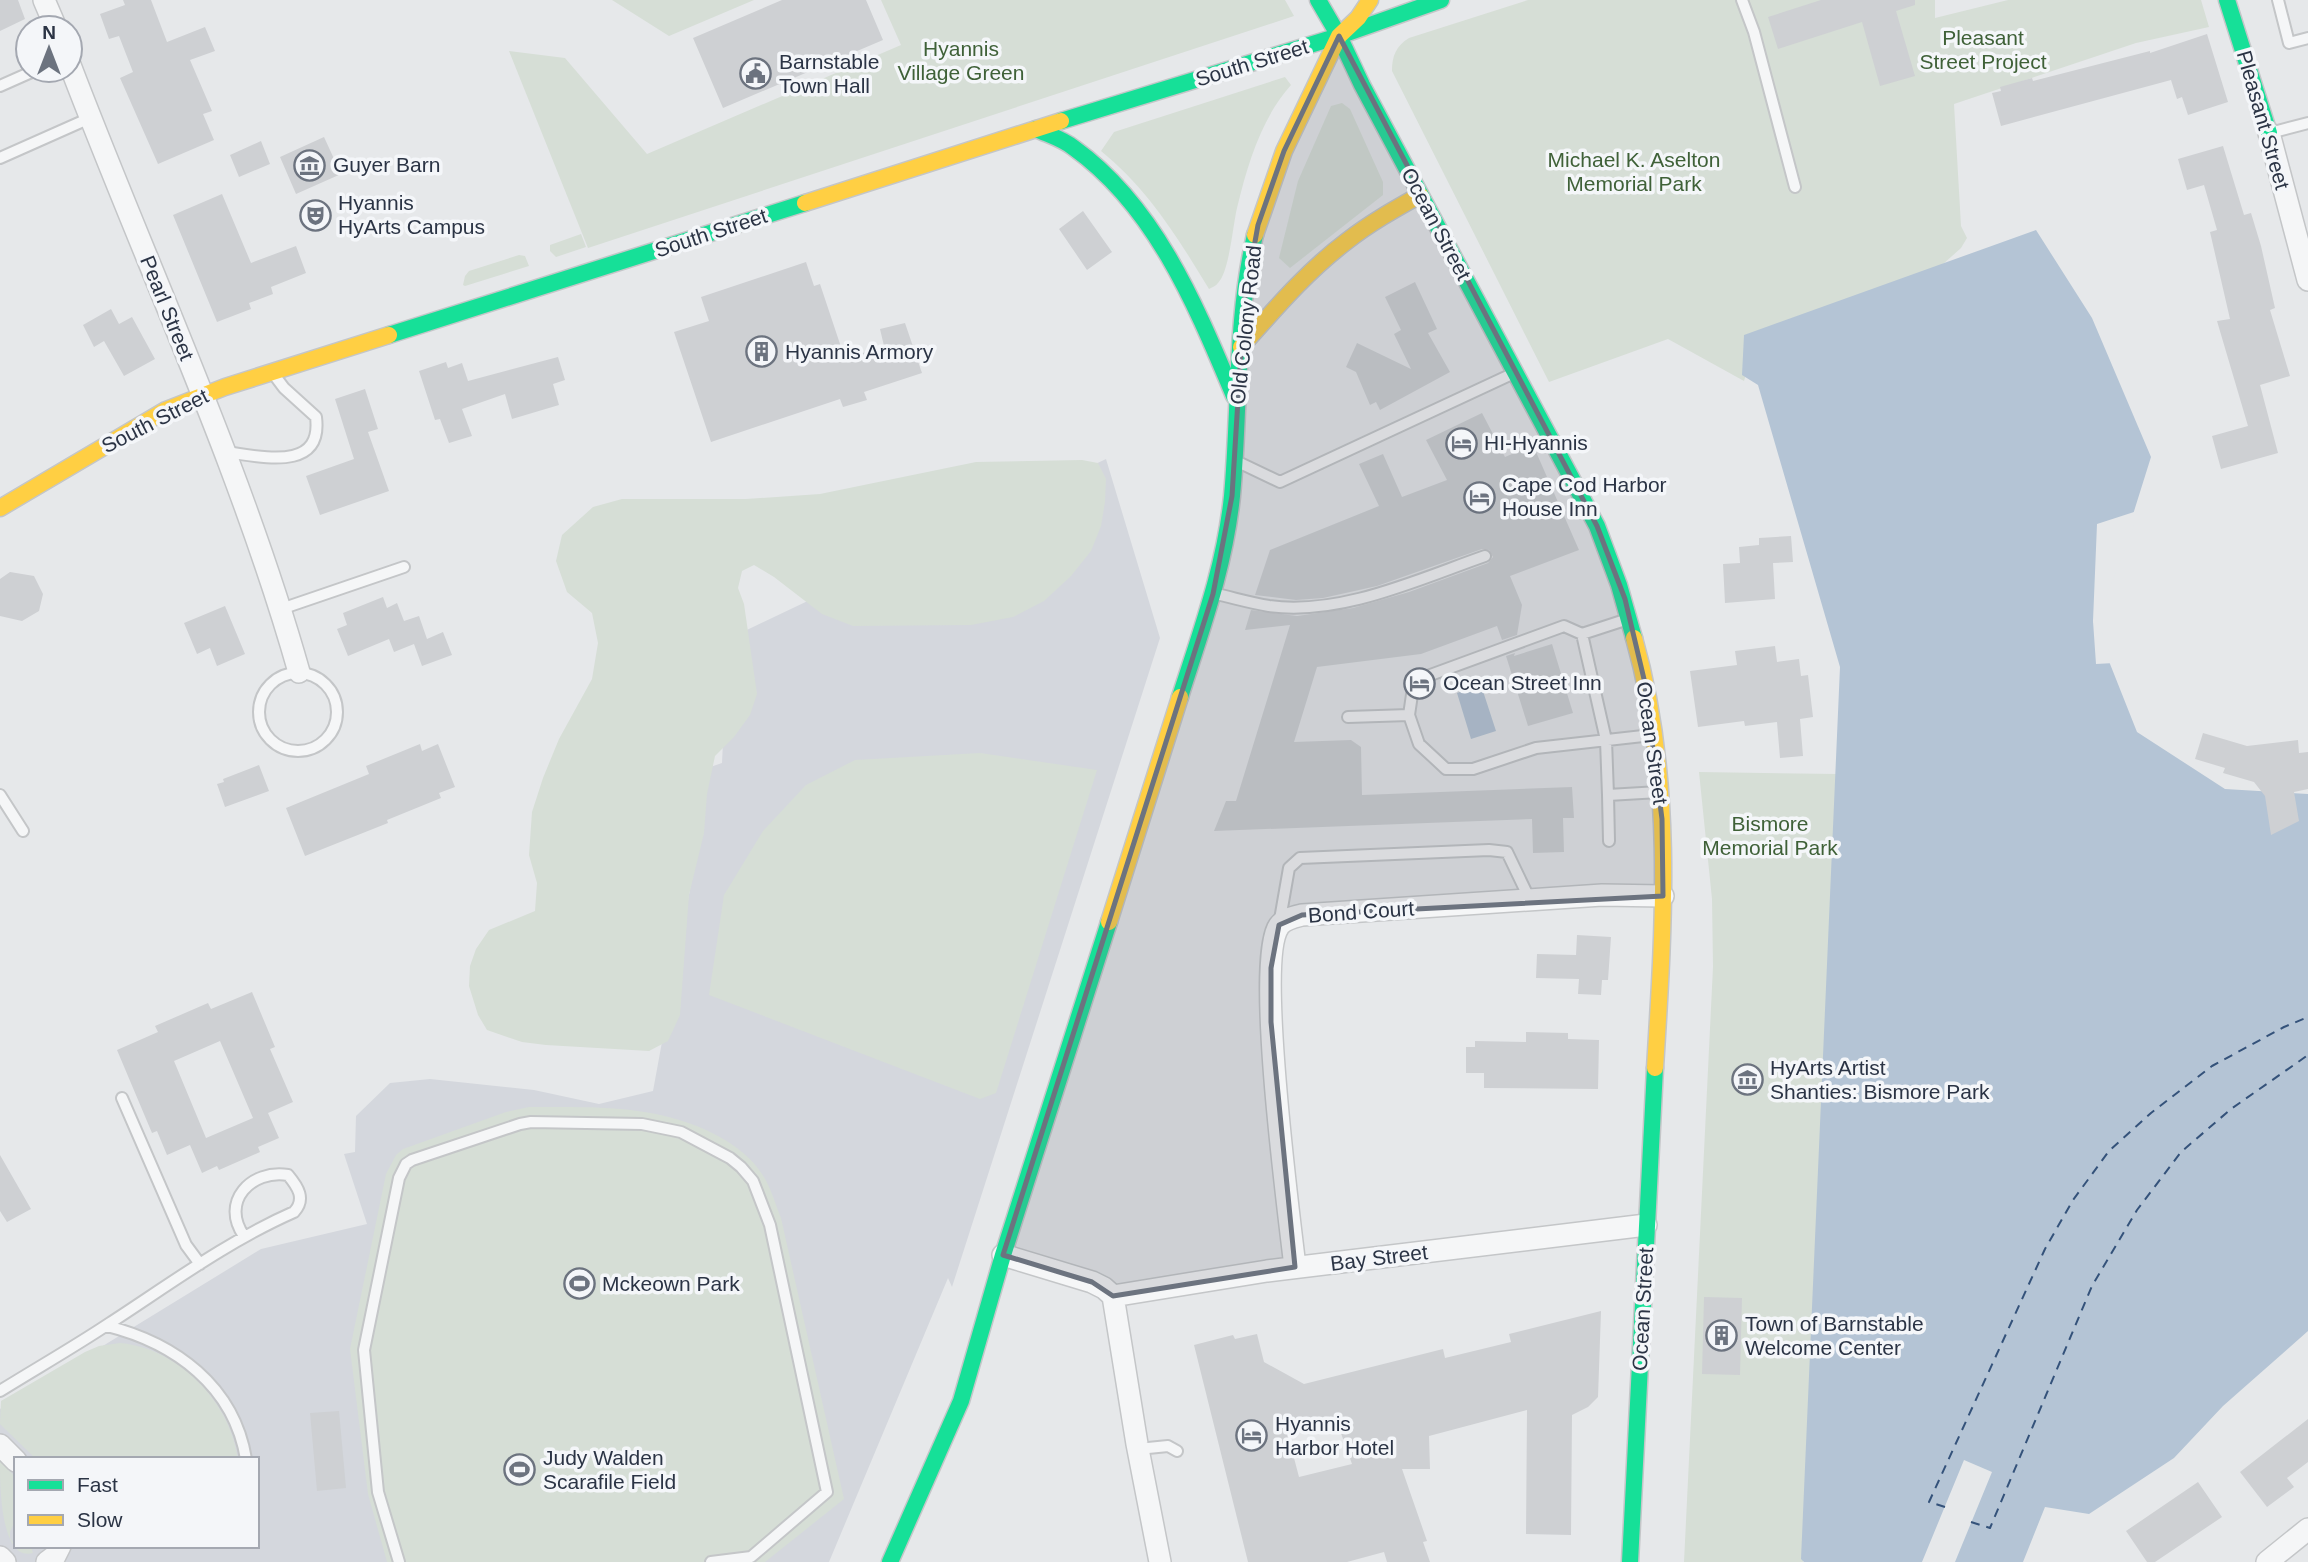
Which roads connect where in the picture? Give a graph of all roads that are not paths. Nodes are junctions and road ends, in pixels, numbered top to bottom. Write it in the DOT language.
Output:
graph roads {
  1 [pos="1318,0"];
  2 [pos="1370,0"];
  3 [pos="1441,0"];
  4 [pos="1742,0"];
  5 [pos="2227,0"];
  6 [pos="2277,0"];
  7 [pos="1339,36"];
  8 [pos="2308,38"];
  9 [pos="77,84"];
  10 [pos="90,118"];
  11 [pos="2308,123"];
  12 [pos="1036,129"];
  13 [pos="2269,133"];
  14 [pos="0,158"];
  15 [pos="1795,187"];
  16 [pos="1420,195"];
  17 [pos="2308,280"];
  18 [pos="1241,347"];
  19 [pos="272,372"];
  20 [pos="1515,373"];
  21 [pos="202,396"];
  22 [pos="1237,405"];
  23 [pos="225,452"];
  24 [pos="1235,460"];
  25 [pos="0,508"];
  26 [pos="1485,556"];
  27 [pos="404,567"];
  28 [pos="1213,594"];
  29 [pos="281,609"];
  30 [pos="1630,619"];
  31 [pos="1582,634"];
  32 [pos="299,672"];
  33 [pos="1409,715"];
  34 [pos="1348,717"];
  35 [pos="1654,734"];
  36 [pos="1606,740"];
  37 [pos="1661,792"];
  38 [pos="0,795"];
  39 [pos="1608,795"];
  40 [pos="23,831"];
  41 [pos="1609,841"];
  42 [pos="1663,896"];
  43 [pos="1530,900"];
  44 [pos="1279,925"];
  45 [pos="122,1098"];
  46 [pos="1646,1225"];
  47 [pos="244,1236"];
  48 [pos="1003,1255"];
  49 [pos="200,1264"];
  50 [pos="1294,1268"];
  51 [pos="1113,1296"];
  52 [pos="107,1325"];
  53 [pos="0,1391"];
  54 [pos="0,1445"];
  55 [pos="1138,1449"];
  56 [pos="1177,1451"];
  57 [pos="246,1457"];
  58 [pos="14,1459"];
  59 [pos="2308,1530"];
  60 [pos="59,1548"];
  61 [pos="0,1557"];
  62 [pos="5,1562"];
  63 [pos="47,1562"];
  64 [pos="398,1562"];
  65 [pos="711,1562"];
  66 [pos="890,1562"];
  67 [pos="1160,1562"];
  68 [pos="1630,1562"];
  69 [pos="2267,1562"];
  1 -- 7 [label="main road, Ocean Street"];
  2 -- 7 [label="main road, Old Colony Road"];
  3 -- 7 [label="main road, South Street"];
  4 -- 15 [label="lane"];
  5 -- 13 [label="main road, Pleasant Street"];
  6 -- 8 [label="lane"];
  7 -- 12 [label="main road, South Street"];
  7 -- 16 [label="main road, Ocean Street"];
  7 -- 18 [label="main road, Old Colony Road"];
  9 -- 10 [label="street, Pearl Street"];
  10 -- 14 [label="lane"];
  10 -- 21 [label="street, Pearl Street"];
  11 -- 13 [label="lane"];
  12 -- 19 [label="main road, South Street"];
  12 -- 22 [label="main road"];
  13 -- 17 [label="street, Pleasant Street"];
  16 -- 18 [label="main road"];
  16 -- 20 [label="main road, Ocean Street"];
  18 -- 22 [label="main road, Old Colony Road"];
  19 -- 21 [label="main road, South Street"];
  19 -- 23 [label="lane"];
  20 -- 24 [label="lane"];
  20 -- 30 [label="main road, Ocean Street"];
  21 -- 23 [label="street, Pearl Street"];
  21 -- 25 [label="main road, South Street"];
  22 -- 24 [label="main road, Old Colony Road"];
  23 -- 29 [label="street, Pearl Street"];
  24 -- 28 [label="main road, Old Colony Road"];
  26 -- 28 [label="lane"];
  27 -- 29 [label="lane"];
  28 -- 48 [label="main road, Old Colony Road"];
  29 -- 32 [label="street, Pearl Street"];
  30 -- 31 [label="lane"];
  30 -- 35 [label="main road, Ocean Street"];
  31 -- 33 [label="lane"];
  31 -- 36 [label="lane"];
  32 -- 32 [label="lane"];
  33 -- 34 [label="lane"];
  33 -- 36 [label="lane"];
  35 -- 36 [label="lane"];
  35 -- 37 [label="main road, Ocean Street"];
  36 -- 39 [label="lane"];
  37 -- 39 [label="lane"];
  37 -- 42 [label="main road, Ocean Street"];
  38 -- 40 [label="lane"];
  39 -- 41 [label="lane"];
  42 -- 43 [label="street, Bond Court"];
  42 -- 46 [label="main road, Ocean Street"];
  43 -- 44 [label="street, Bond Court"];
  43 -- 44 [label="lane"];
  44 -- 50 [label="street, Bond Court"];
  45 -- 49 [label="lane"];
  46 -- 50 [label="street, Bay Street"];
  46 -- 68 [label="main road, Ocean Street"];
  47 -- 47 [label="lane"];
  47 -- 49 [label="lane"];
  48 -- 51 [label="street"];
  48 -- 66 [label="main road, Old Colony Road"];
  49 -- 52 [label="lane"];
  50 -- 51 [label="street, Bay Street"];
  51 -- 55 [label="street"];
  52 -- 53 [label="lane"];
  52 -- 57 [label="lane"];
  54 -- 58 [label="street"];
  55 -- 56 [label="lane"];
  55 -- 67 [label="street"];
  59 -- 69 [label="street"];
  60 -- 63 [label="street"];
  61 -- 62 [label="street"];
  64 -- 65 [label="lane"];
}
